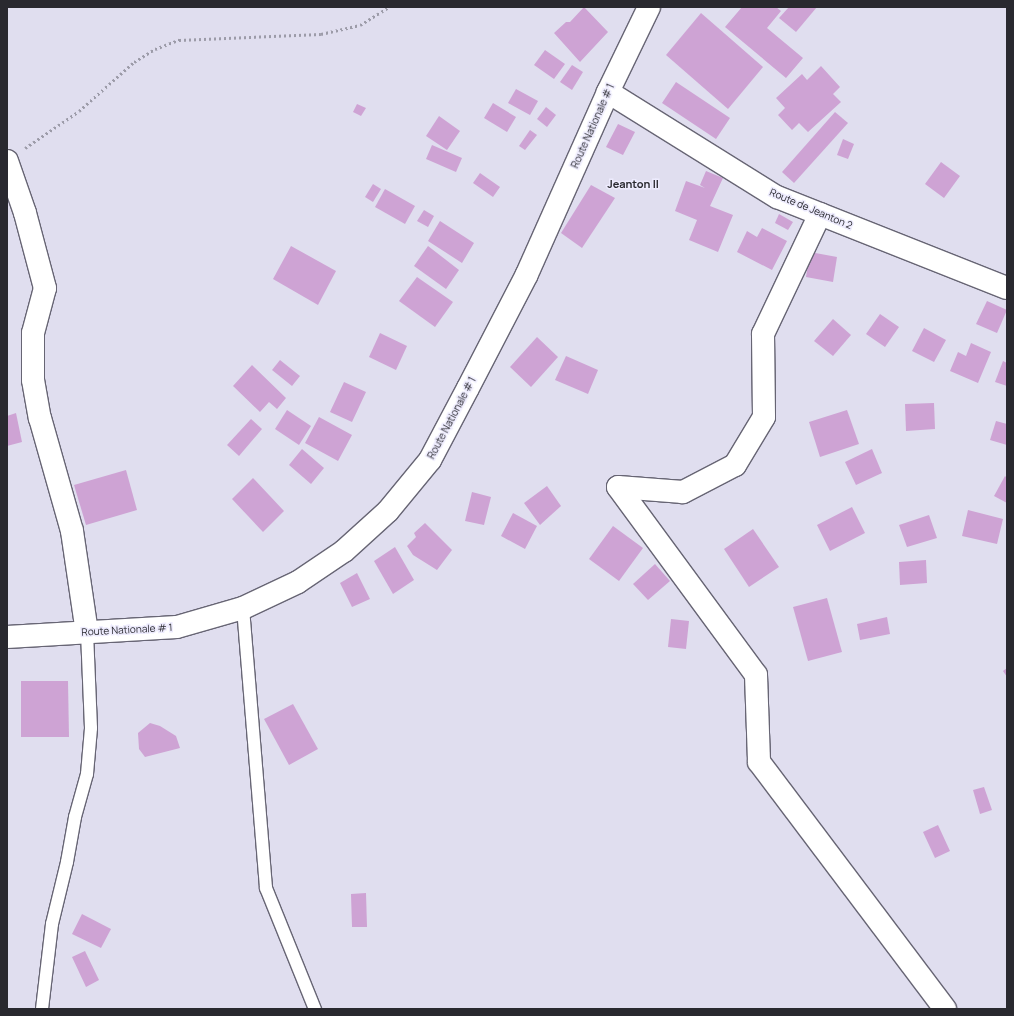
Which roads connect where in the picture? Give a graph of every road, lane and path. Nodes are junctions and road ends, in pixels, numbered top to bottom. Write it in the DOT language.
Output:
graph roads {
  1 [pos="389,7"];
  2 [pos="649,7"];
  3 [pos="608,92"];
  4 [pos="7,161"];
  5 [pos="820,214"];
  6 [pos="1007,288"];
  7 [pos="243,608"];
  8 [pos="87,632"];
  9 [pos="7,637"];
  10 [pos="42,1009"];
  11 [pos="315,1009"];
  12 [pos="945,1009"];
  1 -- 4 [label="path"];
  2 -- 3 [label="street, Route Nationale # 1"];
  3 -- 5 [label="street, Route de Jeanton 2"];
  3 -- 7 [label="street, Route Nationale # 1"];
  4 -- 8 [label="street"];
  5 -- 6 [label="street, Route de Jeanton 2"];
  5 -- 12 [label="street"];
  7 -- 8 [label="street, Route Nationale # 1"];
  7 -- 11 [label="lane"];
  8 -- 9 [label="street, Route Nationale # 1"];
  8 -- 10 [label="lane"];
}
